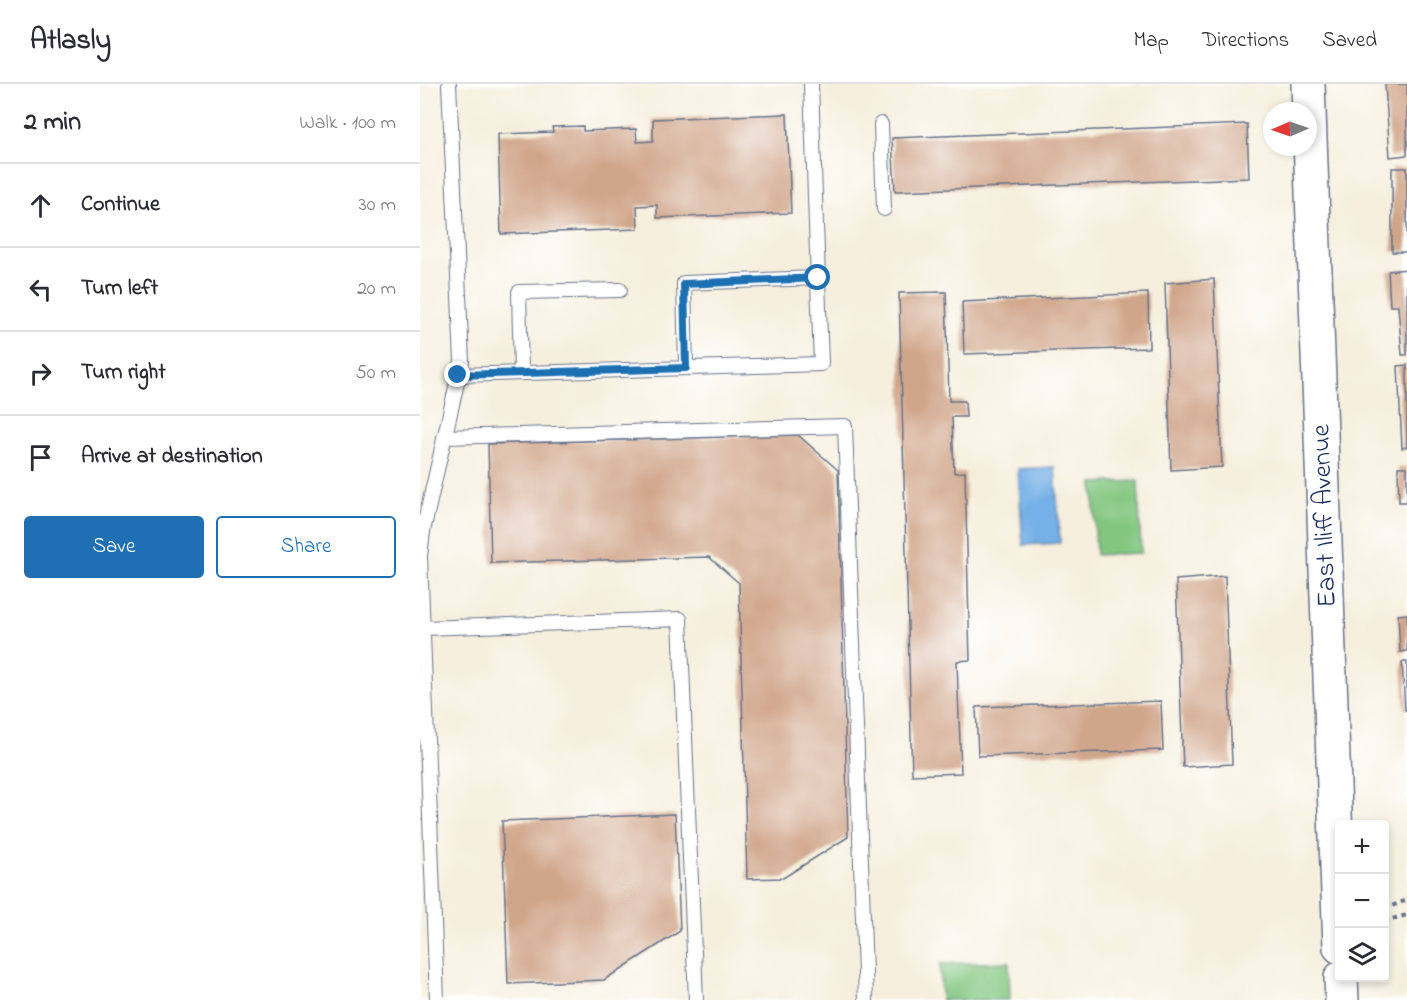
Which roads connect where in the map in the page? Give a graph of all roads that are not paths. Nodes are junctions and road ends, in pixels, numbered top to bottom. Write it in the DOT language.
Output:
graph roads {
  1 [pos="449,84"];
  2 [pos="811,84"];
  3 [pos="1308,84"];
  4 [pos="881,124"];
  5 [pos="884,209"];
  6 [pos="818,278"];
  7 [pos="620,290"];
  8 [pos="686,368"];
  9 [pos="521,373"];
  10 [pos="458,375"];
  11 [pos="444,437"];
  12 [pos="420,578"];
  13 [pos="423,628"];
  14 [pos="1339,928"];
  15 [pos="1341,982"];
  16 [pos="436,1000"];
  17 [pos="696,1000"];
  18 [pos="866,1000"];
  19 [pos="1342,1000"];
  1 -- 10 [label="lane"];
  2 -- 6 [label="lane"];
  3 -- 14 [label="street, East Iliff Avenue"];
  4 -- 5 [label="lane"];
  6 -- 8 [label="lane"];
  6 -- 8 [label="lane"];
  7 -- 9 [label="lane"];
  8 -- 9 [label="lane"];
  9 -- 10 [label="lane"];
  10 -- 11 [label="lane"];
  11 -- 12 [label="lane"];
  11 -- 18 [label="lane"];
  12 -- 13 [label="lane"];
  13 -- 16 [label="lane"];
  13 -- 17 [label="lane"];
  15 -- 19 [label="street"];
}
